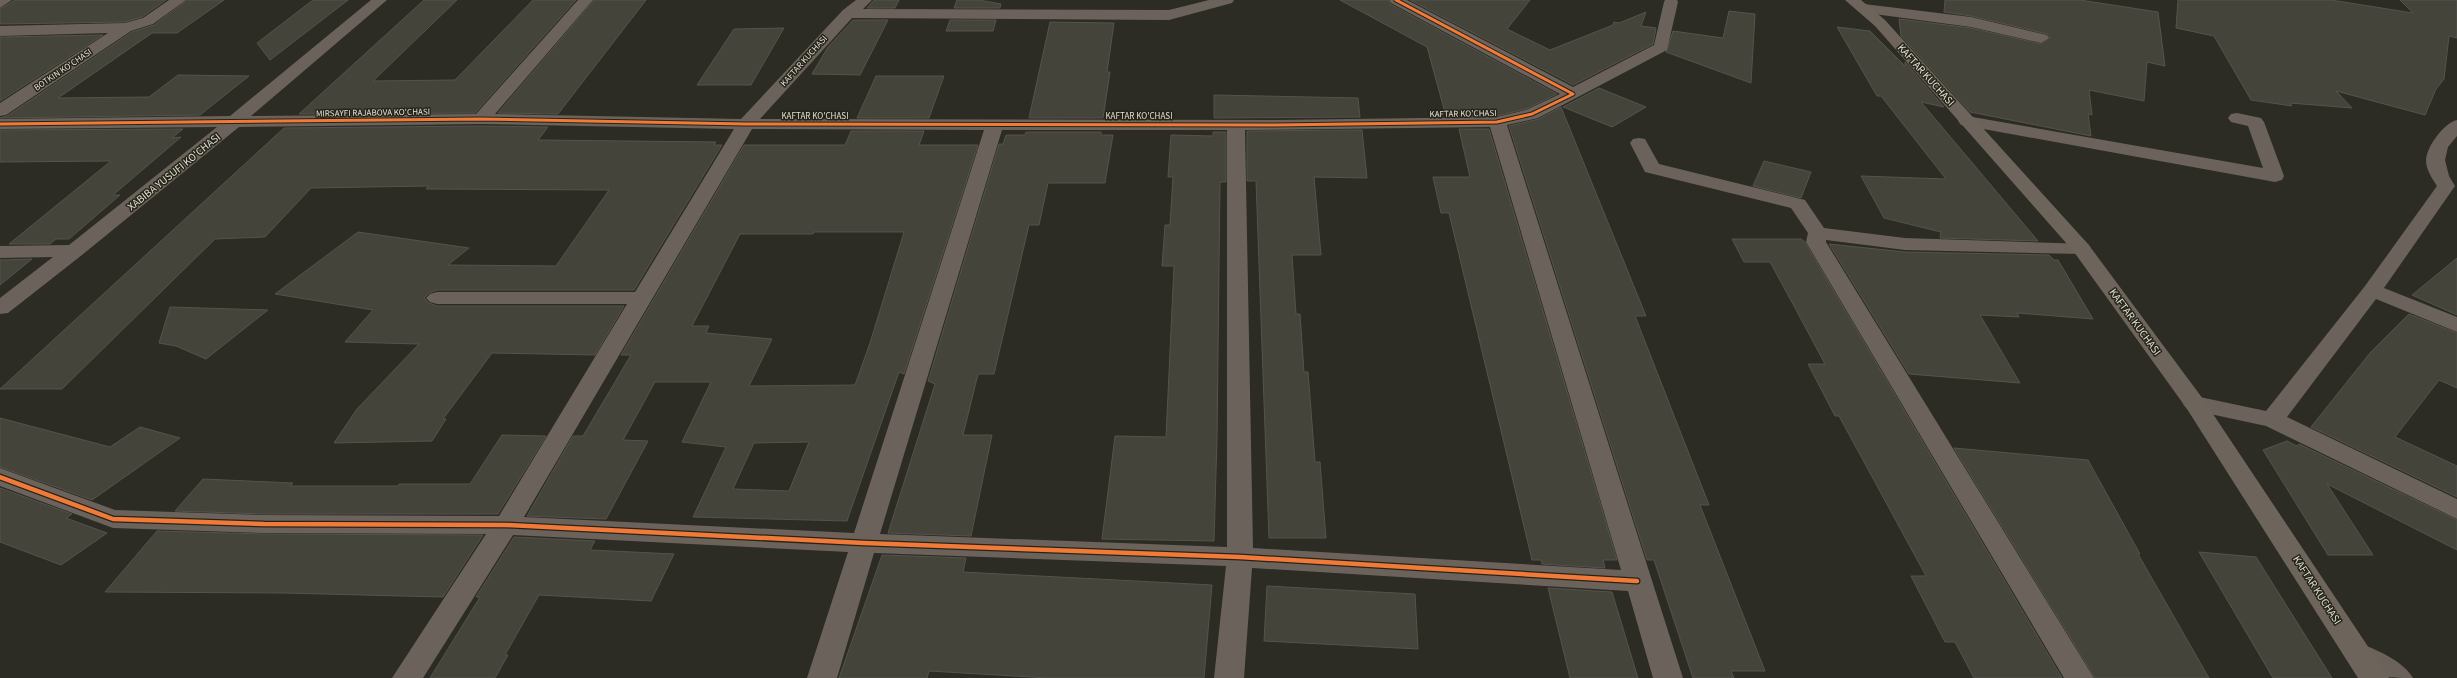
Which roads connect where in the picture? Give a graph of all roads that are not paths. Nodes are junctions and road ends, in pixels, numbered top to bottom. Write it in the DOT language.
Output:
graph roads {
  1 [pos="4,0"];
  2 [pos="179,0"];
  3 [pos="380,0"];
  4 [pos="586,0"];
  5 [pos="865,0"];
  6 [pos="1227,0"];
  7 [pos="1396,0"];
  8 [pos="1671,2"];
  9 [pos="0,3"];
  10 [pos="1202,3"];
  11 [pos="1858,5"];
  12 [pos="848,13"];
  13 [pos="126,28"];
  14 [pos="0,31"];
  15 [pos="2041,38"];
  16 [pos="1573,94"];
  17 [pos="0,111"];
  18 [pos="2237,118"];
  19 [pos="481,120"];
  20 [pos="1967,121"];
  21 [pos="1497,122"];
  22 [pos="234,123"];
  23 [pos="0,124"];
  24 [pos="746,124"];
  25 [pos="995,124"];
  26 [pos="1236,124"];
  27 [pos="2457,124"];
  28 [pos="1639,143"];
  29 [pos="2451,188"];
  30 [pos="1818,233"];
  31 [pos="2082,248"];
  32 [pos="74,251"];
  33 [pos="0,252"];
  34 [pos="2372,290"];
  35 [pos="437,298"];
  36 [pos="642,298"];
  37 [pos="0,308"];
  38 [pos="2457,326"];
  39 [pos="2195,404"];
  40 [pos="2272,420"];
  41 [pos="0,477"];
  42 [pos="2457,510"];
  43 [pos="506,525"];
  44 [pos="864,543"];
  45 [pos="1240,557"];
  46 [pos="1637,581"];
  47 [pos="2367,667"];
  48 [pos="407,678"];
  49 [pos="822,678"];
  50 [pos="1229,678"];
  51 [pos="1668,678"];
  52 [pos="2079,678"];
  53 [pos="2398,678"];
  1 -- 9 [label="street"];
  2 -- 13 [label="street, BOTKIN KO'CHASI"];
  3 -- 22 [label="street, XABIBA YUSUFI KO'CHASI"];
  4 -- 19 [label="street"];
  5 -- 12 [label="street, KAFTAR KUCHASI"];
  6 -- 10 [label="street"];
  7 -- 16 [label="street"];
  8 -- 16 [label="street, KAFTAR KO'CHASI"];
  10 -- 12 [label="street"];
  11 -- 15 [label="street"];
  11 -- 20 [label="street, KAFTAR KUCHASI"];
  12 -- 24 [label="street, KAFTAR KUCHASI"];
  13 -- 14 [label="street, BOTKIN KO'CHASI"];
  13 -- 17 [label="street, BOTKIN KO'CHASI"];
  16 -- 21 [label="street, KAFTAR KO'CHASI"];
  18 -- 20 [label="street"];
  19 -- 22 [label="street, MIRSAYFI RAJABOVA KO'CHASI"];
  19 -- 24 [label="street, MIRSAYFI RAJABOVA KO'CHASI"];
  20 -- 31 [label="street, KAFTAR KUCHASI"];
  21 -- 26 [label="street, KAFTAR KO'CHASI"];
  21 -- 46 [label="street"];
  22 -- 23 [label="street, MIRSAYFI RAJABOVA KO'CHASI"];
  22 -- 32 [label="street, XABIBA YUSUFI KO'CHASI"];
  24 -- 25 [label="street, KAFTAR KO'CHASI"];
  24 -- 36 [label="street, KAFTAR KUCHASI"];
  25 -- 26 [label="street, KAFTAR KO'CHASI"];
  25 -- 44 [label="street"];
  26 -- 45 [label="street"];
  27 -- 29 [label="street"];
  28 -- 30 [label="street"];
  29 -- 34 [label="street"];
  30 -- 31 [label="street"];
  30 -- 52 [label="street"];
  31 -- 39 [label="street, KAFTAR KUCHASI"];
  32 -- 33 [label="street"];
  32 -- 37 [label="street, XABIBA YUSUFI KO'CHASI"];
  34 -- 38 [label="street"];
  34 -- 40 [label="street"];
  35 -- 36 [label="street"];
  36 -- 43 [label="street, KAFTAR KUCHASI"];
  39 -- 40 [label="street"];
  39 -- 47 [label="street, KAFTAR KUCHASI"];
  40 -- 42 [label="street"];
  41 -- 43 [label="street"];
  43 -- 44 [label="street"];
  43 -- 48 [label="street, KAFTAR KUCHASI"];
  44 -- 45 [label="street"];
  44 -- 49 [label="street"];
  45 -- 46 [label="street"];
  45 -- 50 [label="street"];
  46 -- 51 [label="street"];
  47 -- 53 [label="street"];
}
